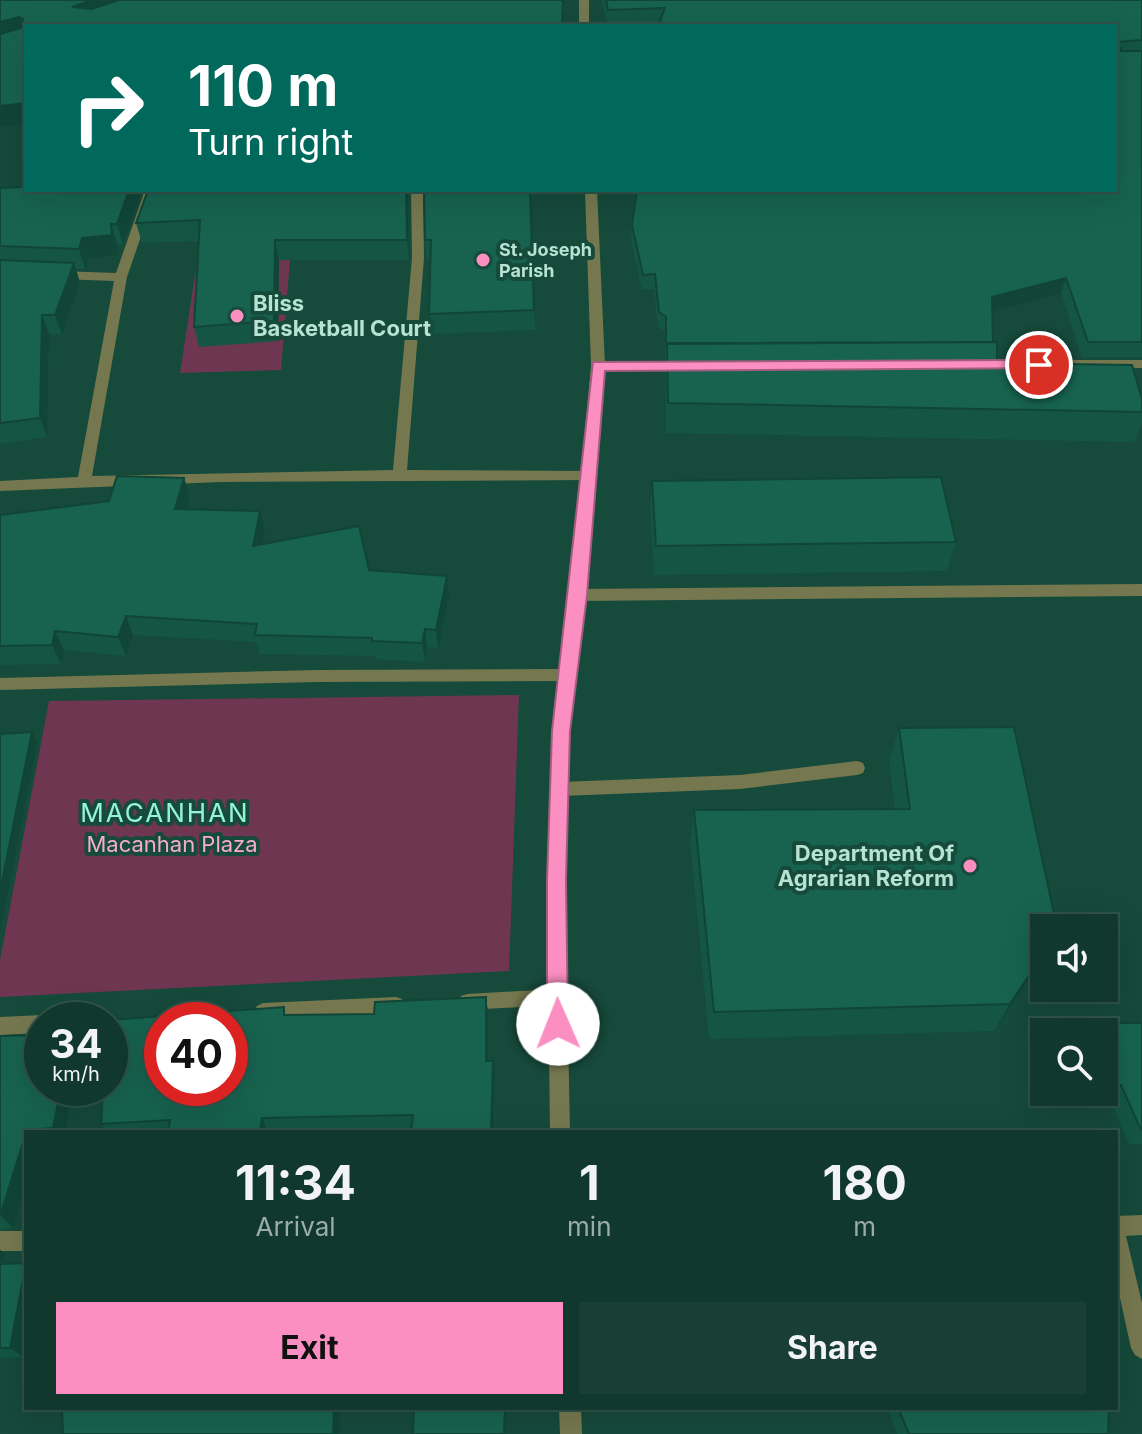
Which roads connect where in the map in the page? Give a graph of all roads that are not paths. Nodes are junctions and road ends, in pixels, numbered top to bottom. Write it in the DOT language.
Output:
graph roads {
  1 [pos="584,0"];
  2 [pos="584,24"];
  3 [pos="150,192"];
  4 [pos="417,192"];
  5 [pos="591,192"];
  6 [pos="50,274"];
  7 [pos="121,277"];
  8 [pos="1142,364"];
  9 [pos="1052,365"];
  10 [pos="598,366"];
  11 [pos="703,366"];
  12 [pos="400,474"];
  13 [pos="590,476"];
  14 [pos="84,481"];
  15 [pos="0,486"];
  16 [pos="1142,590"];
  17 [pos="578,595"];
  18 [pos="565,675"];
  19 [pos="0,684"];
  20 [pos="857,768"];
  21 [pos="561,789"];
  22 [pos="557,997"];
  23 [pos="445,1003"];
  24 [pos="413,1004"];
  25 [pos="248,1013"];
  26 [pos="24,1025"];
  27 [pos="0,1026"];
  28 [pos="560,1130"];
  29 [pos="1142,1225"];
  30 [pos="1118,1226"];
  31 [pos="0,1241"];
  32 [pos="24,1241"];
  33 [pos="1118,1245"];
  34 [pos="1142,1348"];
  35 [pos="570,1410"];
  36 [pos="571,1434"];
  1 -- 2 [label="street"];
  3 -- 7 [label="street"];
  4 -- 12 [label="street"];
  5 -- 10 [label="street"];
  6 -- 7 [label="street"];
  7 -- 14 [label="street"];
  8 -- 9 [label="street"];
  10 -- 11 [label="street"];
  10 -- 13 [label="street"];
  12 -- 13 [label="street"];
  12 -- 14 [label="street"];
  13 -- 17 [label="street"];
  14 -- 15 [label="street"];
  16 -- 17 [label="street"];
  17 -- 18 [label="street"];
  18 -- 19 [label="street"];
  18 -- 21 [label="street"];
  20 -- 21 [label="street"];
  21 -- 22 [label="street"];
  22 -- 23 [label="street"];
  22 -- 28 [label="street"];
  24 -- 25 [label="street"];
  26 -- 27 [label="street"];
  29 -- 30 [label="street"];
  31 -- 32 [label="street"];
  33 -- 34 [label="street"];
  35 -- 36 [label="street"];
}
